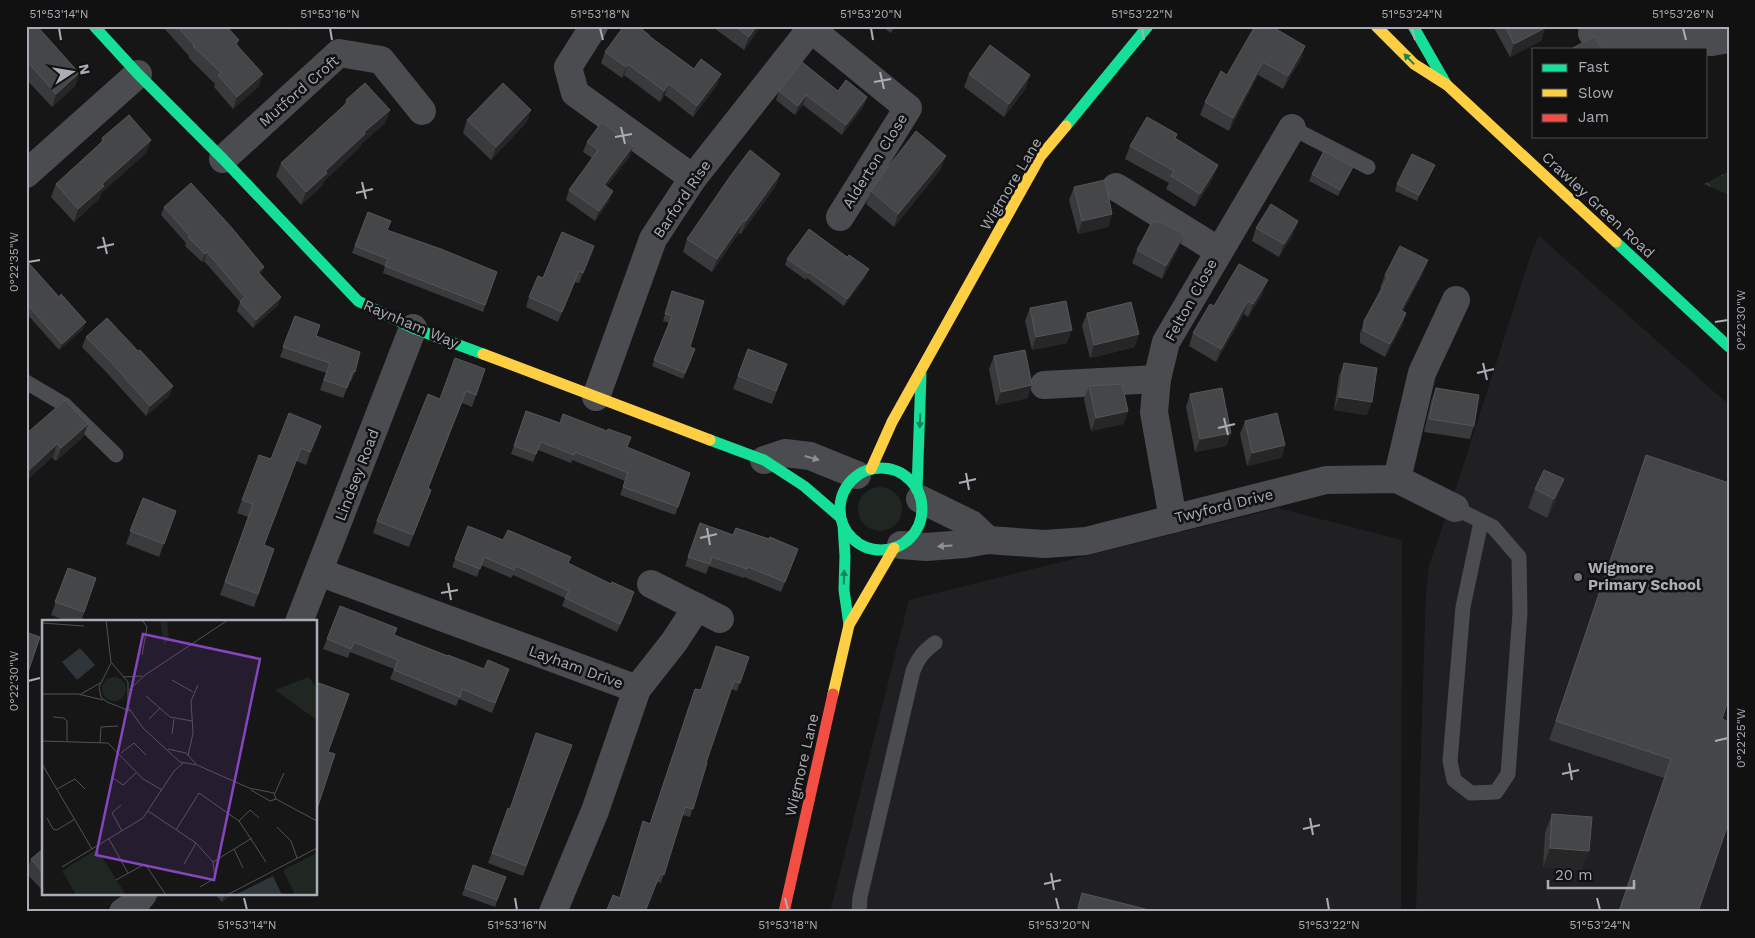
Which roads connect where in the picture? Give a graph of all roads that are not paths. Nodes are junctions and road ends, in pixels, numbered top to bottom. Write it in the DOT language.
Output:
graph roads {
  1 [pos="94,26"];
  2 [pos="594,26"];
  3 [pos="1148,26"];
  4 [pos="1376,26"];
  5 [pos="1413,26"];
  6 [pos="812,28"];
  7 [pos="1592,33"];
  8 [pos="1729,39"];
  9 [pos="138,74"];
  10 [pos="1447,85"];
  11 [pos="422,111"];
  12 [pos="1292,128"];
  13 [pos="224,158"];
  14 [pos="1368,167"];
  15 [pos="26,174"];
  16 [pos="693,178"];
  17 [pos="1116,187"];
  18 [pos="840,217"];
  19 [pos="1219,251"];
  20 [pos="1456,300"];
  21 [pos="414,328"];
  22 [pos="1729,347"];
  23 [pos="921,372"];
  24 [pos="1157,379"];
  25 [pos="26,382"];
  26 [pos="1044,385"];
  27 [pos="596,397"];
  28 [pos="116,454"];
  29 [pos="764,460"];
  30 [pos="864,472"];
  31 [pos="1397,479"];
  32 [pos="919,494"];
  33 [pos="1455,508"];
  34 [pos="1173,519"];
  35 [pos="842,521"];
  36 [pos="1481,522"];
  37 [pos="988,540"];
  38 [pos="897,546"];
  39 [pos="319,572"];
  40 [pos="651,584"];
  41 [pos="300,620"];
  42 [pos="849,625"];
  43 [pos="936,643"];
  44 [pos="637,689"];
  45 [pos="553,912"];
  46 [pos="784,912"];
  47 [pos="859,912"];
  1 -- 9 [label="street, Raynham Way"];
  2 -- 16 [label="street"];
  3 -- 23 [label="street, Wigmore Lane"];
  10 -- 4 [label="street, Crawley Green Road, one-way"];
  5 -- 10 [label="street, Crawley Green Road"];
  6 -- 16 [label="street, Barford Rise"];
  6 -- 18 [label="street, Alderton Close"];
  7 -- 8 [label="street"];
  9 -- 13 [label="street, Raynham Way"];
  9 -- 15 [label="street"];
  10 -- 22 [label="street, Crawley Green Road"];
  11 -- 13 [label="street, Mutford Croft"];
  12 -- 14 [label="lane"];
  12 -- 19 [label="street, Felton Close"];
  13 -- 21 [label="street, Raynham Way"];
  16 -- 27 [label="street, Barford Rise"];
  17 -- 19 [label="street, Felton Close"];
  19 -- 24 [label="street, Felton Close"];
  20 -- 31 [label="street"];
  21 -- 27 [label="street, Raynham Way"];
  21 -- 39 [label="street, Lindsey Road"];
  23 -- 30 [label="street, Wigmore Lane"];
  23 -- 32 [label="street, Wigmore Lane, one-way"];
  24 -- 26 [label="street"];
  24 -- 34 [label="street, Felton Close"];
  25 -- 28 [label="lane"];
  27 -- 29 [label="street, Raynham Way"];
  29 -- 30 [label="street, one-way"];
  29 -- 35 [label="street, Raynham Way"];
  30 -- 32 [label="street"];
  30 -- 35 [label="street, Wigmore Lane"];
  31 -- 33 [label="street, Twyford Drive"];
  31 -- 34 [label="street, Twyford Drive"];
  32 -- 37 [label="street"];
  32 -- 38 [label="street, Wigmore Lane"];
  33 -- 36 [label="lane"];
  34 -- 37 [label="street, Twyford Drive"];
  35 -- 38 [label="street"];
  42 -- 35 [label="street, Wigmore Lane, one-way"];
  36 -- 36 [label="lane"];
  37 -- 38 [label="street, Twyford Drive, one-way"];
  38 -- 42 [label="street, Wigmore Lane"];
  39 -- 41 [label="street, Lindsey Road"];
  39 -- 44 [label="street, Layham Drive"];
  40 -- 44 [label="street"];
  42 -- 46 [label="street, Wigmore Lane"];
  43 -- 47 [label="lane"];
  44 -- 45 [label="street, Layham Drive"];
}
